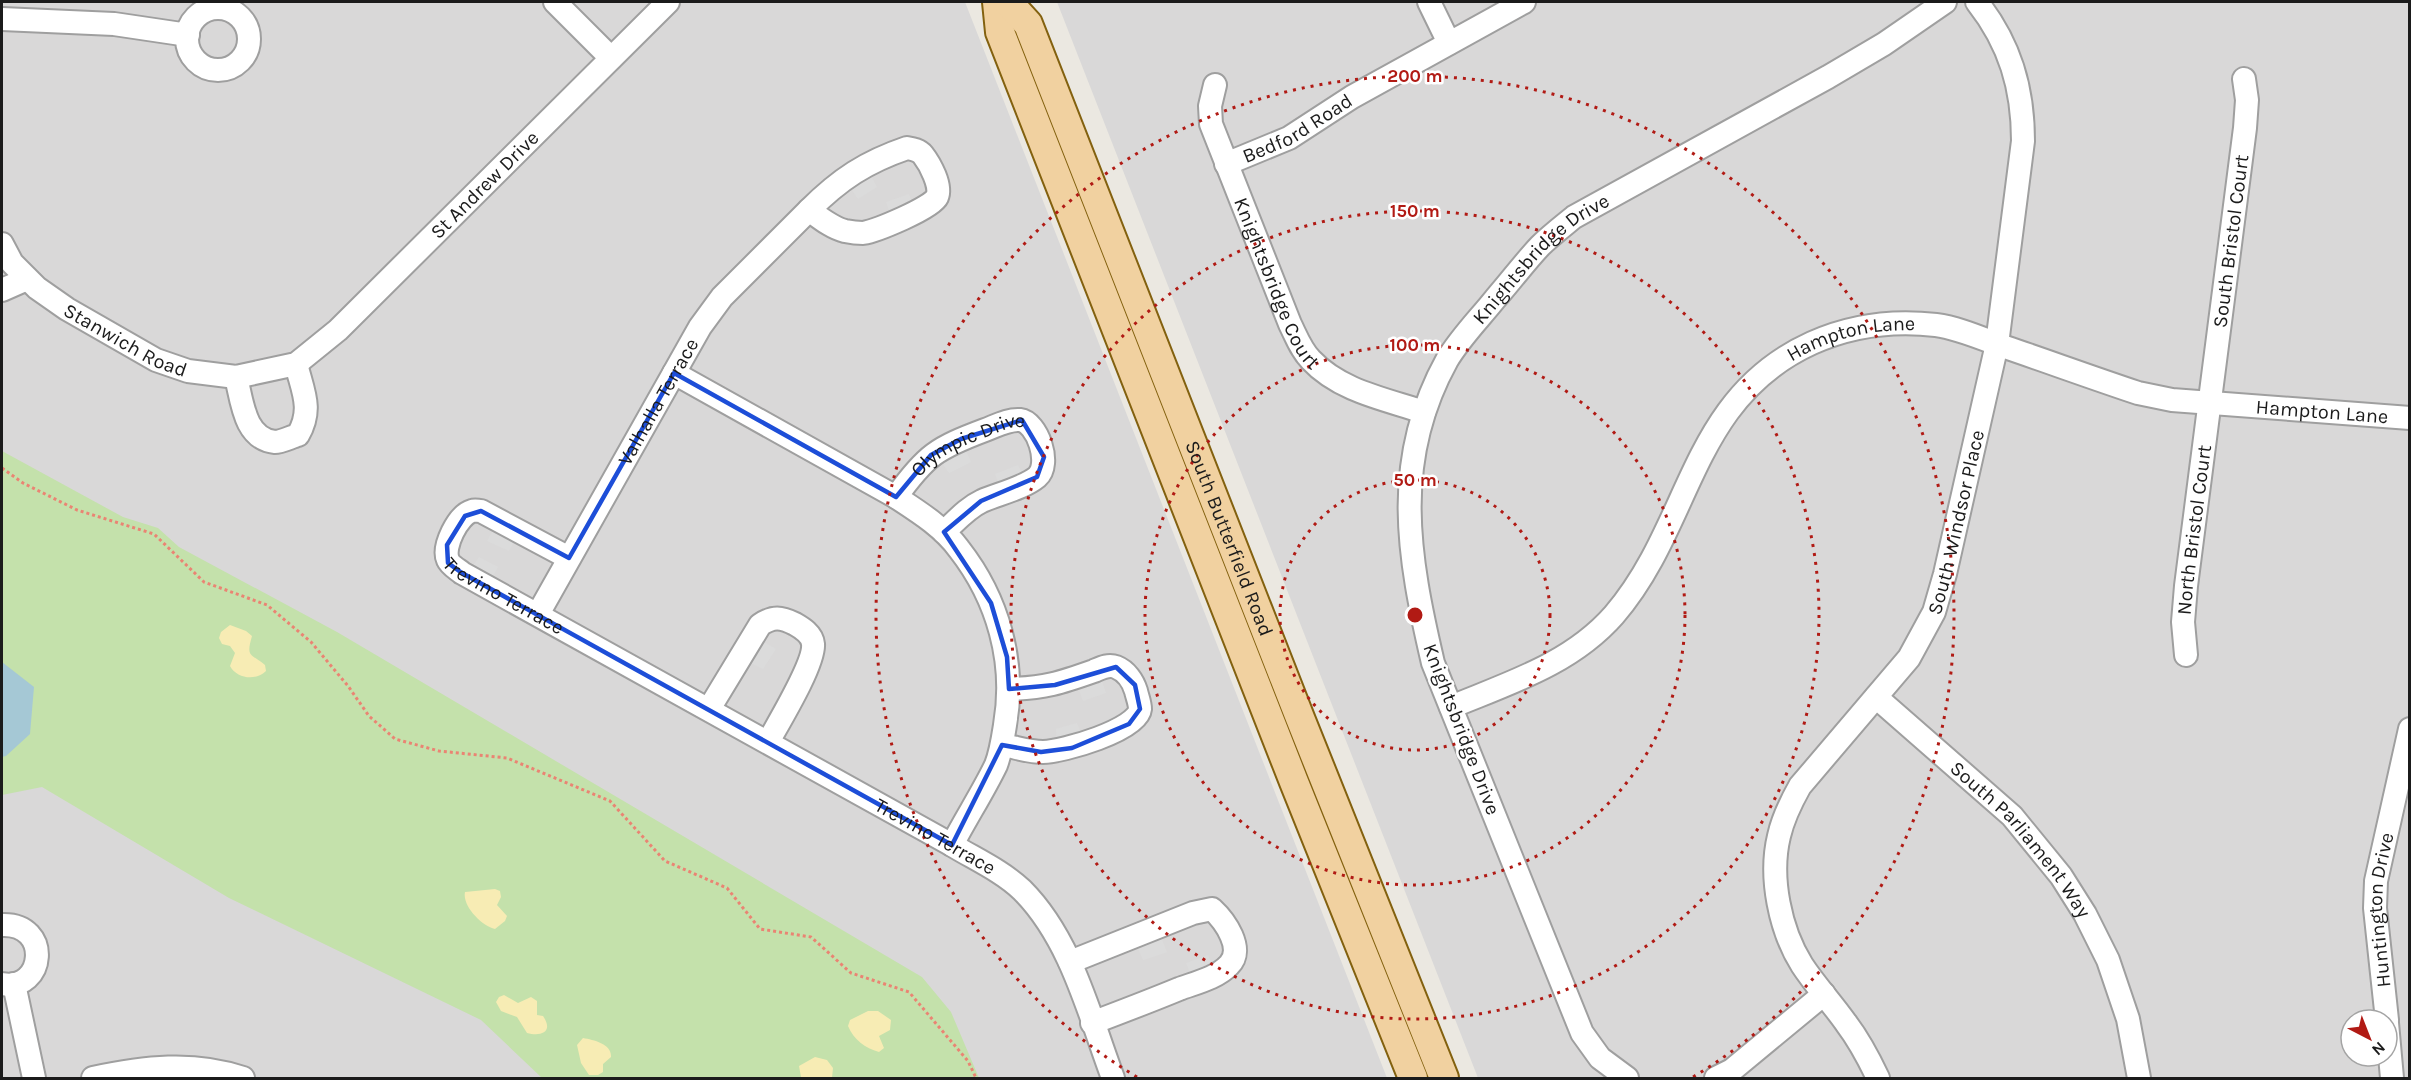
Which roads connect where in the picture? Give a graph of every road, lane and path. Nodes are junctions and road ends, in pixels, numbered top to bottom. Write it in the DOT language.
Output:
graph roads {
  1 [pos="555,2"];
  2 [pos="668,2"];
  3 [pos="997,2"];
  4 [pos="1008,2"];
  5 [pos="1429,2"];
  6 [pos="1524,2"];
  7 [pos="1945,2"];
  8 [pos="1977,2"];
  9 [pos="2,20"];
  10 [pos="188,35"];
  11 [pos="1449,43"];
  12 [pos="611,58"];
  13 [pos="2244,79"];
  14 [pos="1215,85"];
  15 [pos="1226,164"];
  16 [pos="809,210"];
  17 [pos="2,244"];
  18 [pos="27,279"];
  19 [pos="2,290"];
  20 [pos="1997,344"];
  21 [pos="296,364"];
  22 [pos="674,373"];
  23 [pos="236,377"];
  24 [pos="2211,404"];
  25 [pos="1424,412"];
  26 [pos="2409,418"];
  27 [pos="2,468"];
  28 [pos="896,497"];
  29 [pos="944,532"];
  30 [pos="569,558"];
  31 [pos="538,614"];
  32 [pos="2186,654"];
  33 [pos="1009,689"];
  34 [pos="1876,697"];
  35 [pos="1451,707"];
  36 [pos="709,709"];
  37 [pos="2409,729"];
  38 [pos="768,742"];
  39 [pos="1002,745"];
  40 [pos="952,845"];
  41 [pos="2,925"];
  42 [pos="1070,962"];
  43 [pos="8,984"];
  44 [pos="1824,994"];
  45 [pos="2386,1008"];
  46 [pos="1092,1023"];
  47 [pos="34,1078"];
  48 [pos="93,1078"];
  49 [pos="243,1078"];
  50 [pos="976,1078"];
  51 [pos="1113,1078"];
  52 [pos="1413,1078"];
  53 [pos="1444,1078"];
  54 [pos="1627,1078"];
  55 [pos="1716,1078"];
  56 [pos="1878,1078"];
  57 [pos="2139,1078"];
  1 -- 12 [label="street"];
  2 -- 12 [label="street, St Andrew Drive"];
  3 -- 52 [label="main road, South Butterfield Road"];
  4 -- 53 [label="main road, South Butterfield Road"];
  5 -- 11 [label="street"];
  6 -- 11 [label="street, Bedford Road"];
  7 -- 25 [label="street, Knightsbridge Drive"];
  8 -- 20 [label="street, South Windsor Place"];
  9 -- 10 [label="street"];
  11 -- 15 [label="street, Bedford Road"];
  12 -- 21 [label="street, St Andrew Drive"];
  13 -- 24 [label="street, South Bristol Court"];
  14 -- 15 [label="street, Knightsbridge Court"];
  15 -- 25 [label="street, Knightsbridge Court"];
  16 -- 16 [label="street, Valhalla Terrace"];
  16 -- 22 [label="street, Valhalla Terrace"];
  17 -- 18 [label="street, Stanwich Road"];
  18 -- 19 [label="street"];
  18 -- 23 [label="street, Stanwich Road"];
  20 -- 24 [label="street, Hampton Lane"];
  20 -- 34 [label="street, South Windsor Place"];
  20 -- 35 [label="street, Hampton Lane"];
  21 -- 23 [label="street, Stanwich Road"];
  21 -- 23 [label="street"];
  22 -- 28 [label="street, Olympic Drive"];
  22 -- 30 [label="street, Valhalla Terrace"];
  24 -- 26 [label="street, Hampton Lane"];
  24 -- 32 [label="street, North Bristol Court"];
  25 -- 35 [label="street, Knightsbridge Drive"];
  27 -- 50 [label="path"];
  28 -- 29 [label="street, Olympic Drive"];
  28 -- 29 [label="street, Olympic Drive"];
  29 -- 33 [label="street, Olympic Drive"];
  30 -- 31 [label="street, Valhalla Terrace"];
  30 -- 31 [label="street, Trevino Terrace"];
  31 -- 36 [label="street, Trevino Terrace"];
  33 -- 39 [label="street, Olympic Drive"];
  33 -- 39 [label="street"];
  34 -- 44 [label="street, South Windsor Place"];
  34 -- 57 [label="street, South Parliament Way"];
  35 -- 54 [label="street, Knightsbridge Drive"];
  36 -- 38 [label="street, Trevino Terrace"];
  36 -- 38 [label="street"];
  37 -- 45 [label="street, Huntington Drive"];
  38 -- 40 [label="street, Trevino Terrace"];
  39 -- 40 [label="street, Olympic Drive"];
  40 -- 42 [label="street, Trevino Terrace"];
  41 -- 43 [label="street"];
  42 -- 46 [label="street, Trevino Terrace"];
  42 -- 46 [label="street"];
  43 -- 47 [label="street"];
  44 -- 55 [label="street"];
  44 -- 56 [label="street, South Windsor Place"];
  46 -- 51 [label="street, Trevino Terrace"];
  48 -- 49 [label="street"];
}
